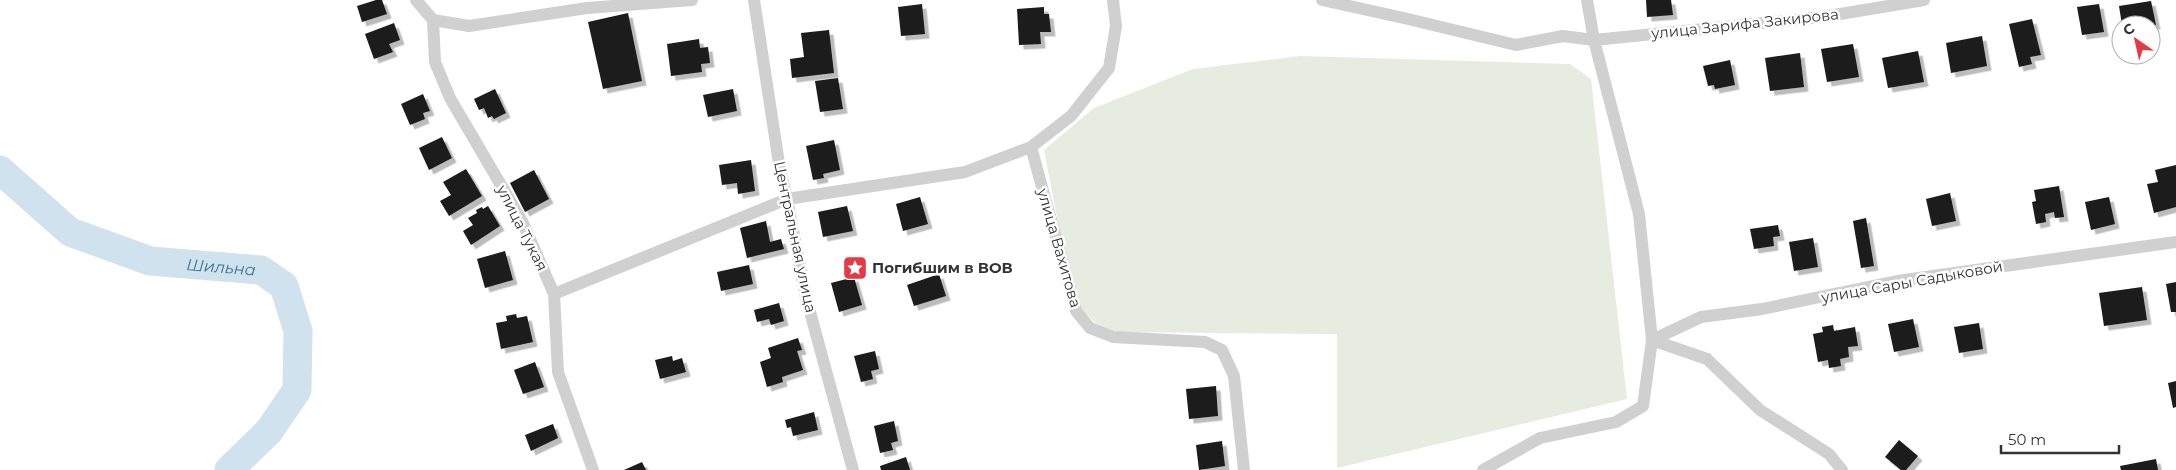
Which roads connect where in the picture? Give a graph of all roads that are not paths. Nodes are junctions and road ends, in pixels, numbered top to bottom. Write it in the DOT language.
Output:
graph roads {
  1 [pos="416,0"];
  2 [pos="692,0"];
  3 [pos="754,0"];
  4 [pos="1113,0"];
  5 [pos="1322,0"];
  6 [pos="1587,0"];
  7 [pos="1924,0"];
  8 [pos="433,20"];
  9 [pos="1594,40"];
  10 [pos="1030,147"];
  11 [pos="787,199"];
  12 [pos="2176,242"];
  13 [pos="554,294"];
  14 [pos="1652,340"];
  15 [pos="593,470"];
  16 [pos="853,470"];
  17 [pos="1244,470"];
  18 [pos="1483,470"];
  19 [pos="1842,470"];
  1 -- 8 [label="street"];
  2 -- 8 [label="street"];
  3 -- 11 [label="street, Центральная улица"];
  4 -- 10 [label="street"];
  5 -- 9 [label="street, улица Зарифа Закирова"];
  6 -- 9 [label="street"];
  7 -- 9 [label="street, улица Зарифа Закирова"];
  8 -- 13 [label="street, улица Тукая"];
  9 -- 14 [label="street"];
  10 -- 11 [label="street"];
  10 -- 17 [label="street, улица Вахитова"];
  11 -- 13 [label="street"];
  11 -- 16 [label="street, Центральная улица"];
  12 -- 14 [label="street, улица Сары Садыковой"];
  13 -- 15 [label="street, улица Тукая"];
  14 -- 18 [label="street"];
  14 -- 19 [label="street"];
}
